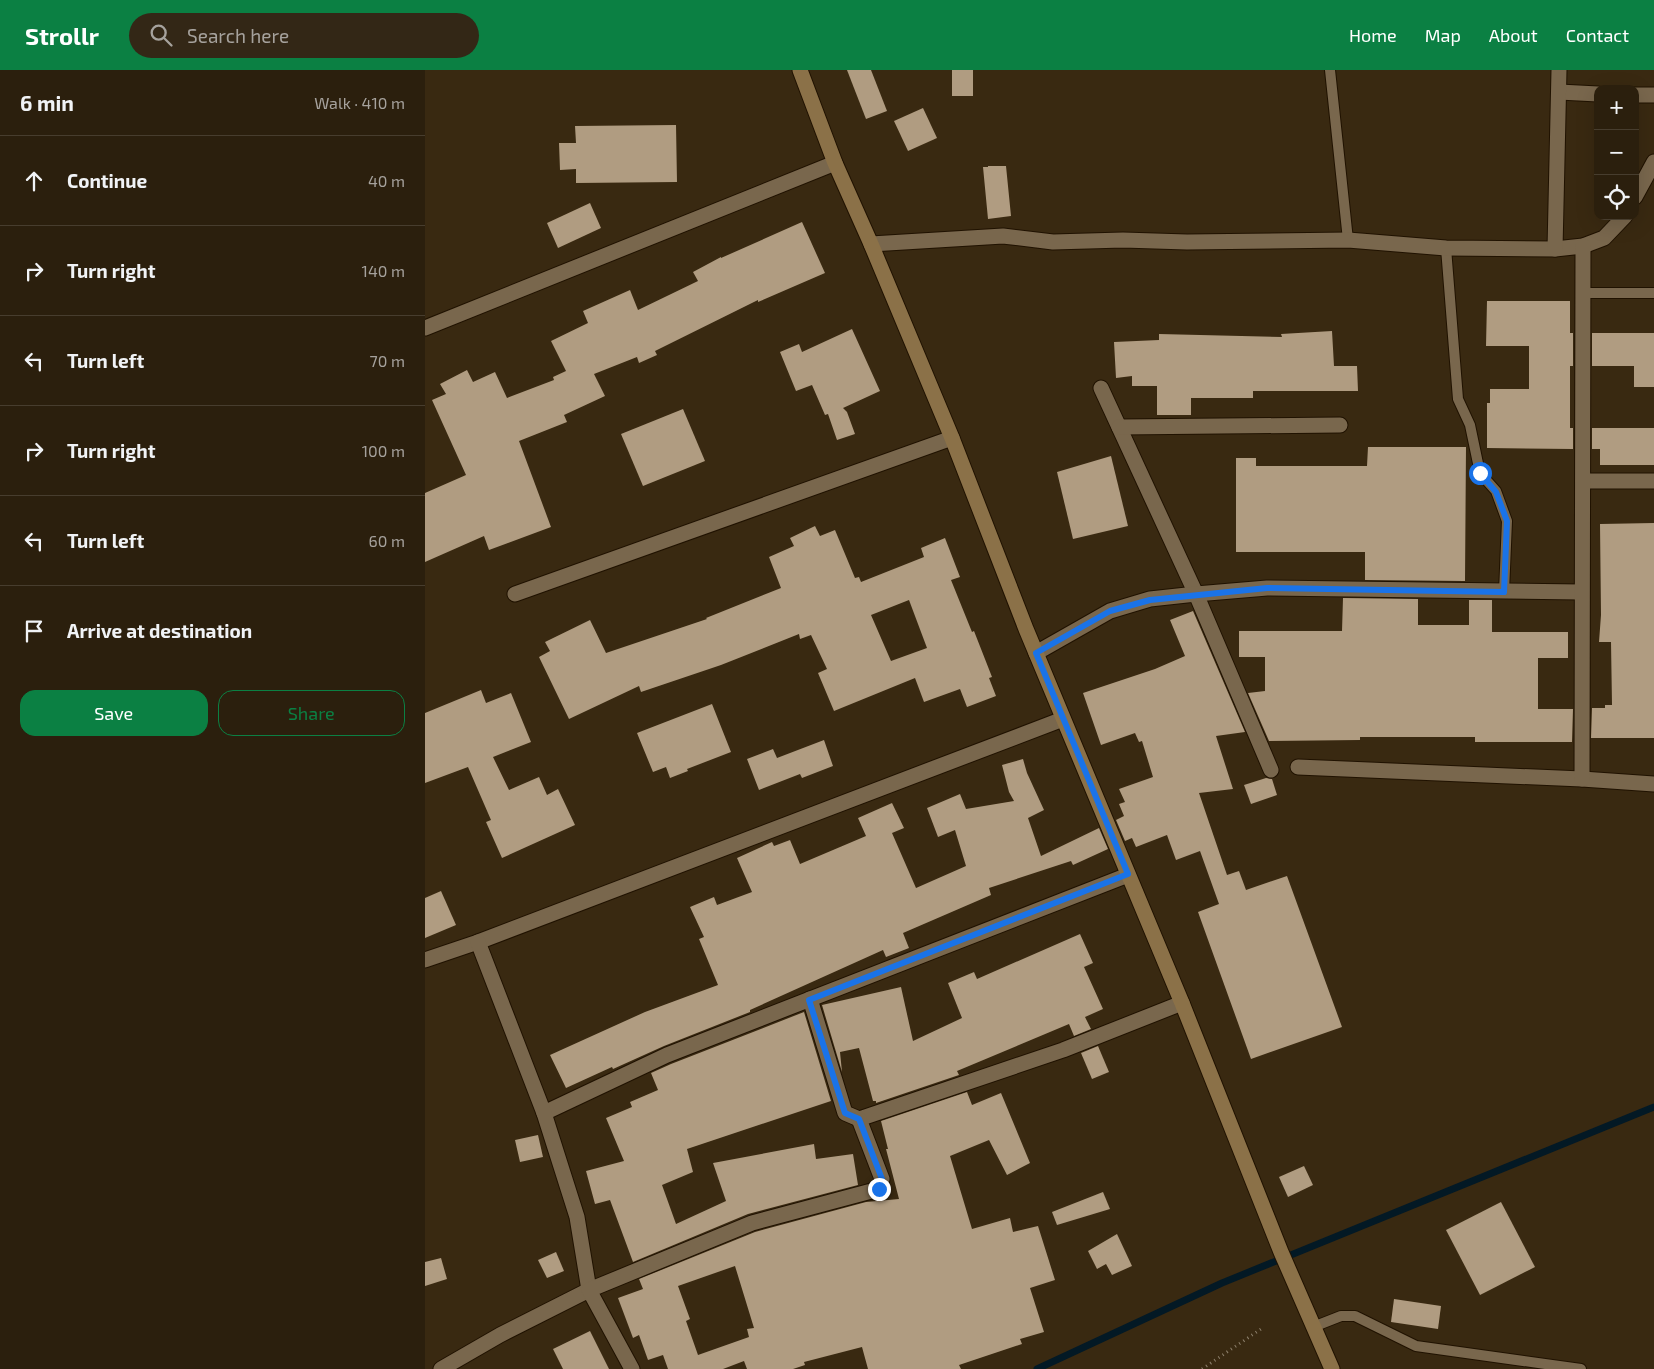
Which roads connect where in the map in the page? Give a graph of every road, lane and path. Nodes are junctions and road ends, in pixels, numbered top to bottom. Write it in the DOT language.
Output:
graph roads {
  1 [pos="800,70"];
  2 [pos="1330,70"];
  3 [pos="1559,70"];
  4 [pos="1559,92"];
  5 [pos="1594,94"];
  6 [pos="1639,95"];
  7 [pos="1654,95"];
  8 [pos="1654,162"];
  9 [pos="835,163"];
  10 [pos="1639,190"];
  11 [pos="1621,220"];
  12 [pos="1349,240"];
  13 [pos="871,244"];
  14 [pos="1583,246"];
  15 [pos="1446,248"];
  16 [pos="1555,249"];
  17 [pos="1583,293"];
  18 [pos="1654,293"];
  19 [pos="425,328"];
  20 [pos="1101,388"];
  21 [pos="1340,425"];
  22 [pos="1119,427"];
  23 [pos="952,438"];
  24 [pos="1583,481"];
  25 [pos="1654,481"];
  26 [pos="1504,592"];
  27 [pos="1581,592"];
  28 [pos="515,594"];
  29 [pos="1196,594"];
  30 [pos="1036,653"];
  31 [pos="1063,719"];
  32 [pos="1297,767"];
  33 [pos="1271,770"];
  34 [pos="1582,779"];
  35 [pos="1654,784"];
  36 [pos="1128,874"];
  37 [pos="478,942"];
  38 [pos="425,960"];
  39 [pos="809,1000"];
  40 [pos="1182,1003"];
  41 [pos="544,1113"];
  42 [pos="859,1119"];
  43 [pos="589,1290"];
  44 [pos="1313,1327"];
  45 [pos="1261,1329"];
  46 [pos="441,1369"];
  47 [pos="632,1369"];
  48 [pos="1202,1369"];
  49 [pos="1332,1369"];
  50 [pos="1581,1369"];
  1 -- 9 [label="street"];
  2 -- 12 [label="lane"];
  3 -- 4 [label="street"];
  4 -- 5 [label="street"];
  4 -- 16 [label="street"];
  6 -- 7 [label="street"];
  8 -- 10 [label="street"];
  9 -- 13 [label="street"];
  9 -- 19 [label="street"];
  11 -- 14 [label="street"];
  12 -- 13 [label="street"];
  12 -- 15 [label="street"];
  13 -- 23 [label="street"];
  14 -- 16 [label="street"];
  14 -- 17 [label="street"];
  15 -- 16 [label="street"];
  15 -- 26 [label="lane"];
  17 -- 18 [label="lane"];
  17 -- 24 [label="street"];
  20 -- 22 [label="street"];
  21 -- 22 [label="street"];
  22 -- 29 [label="street"];
  23 -- 28 [label="street"];
  23 -- 30 [label="street"];
  24 -- 25 [label="street"];
  24 -- 27 [label="street"];
  26 -- 27 [label="street"];
  26 -- 29 [label="street"];
  27 -- 34 [label="street"];
  29 -- 30 [label="street"];
  29 -- 33 [label="street"];
  30 -- 31 [label="street"];
  31 -- 36 [label="street"];
  31 -- 37 [label="street"];
  32 -- 34 [label="street"];
  34 -- 35 [label="street"];
  36 -- 39 [label="street"];
  36 -- 40 [label="street"];
  37 -- 38 [label="street"];
  37 -- 41 [label="street"];
  39 -- 41 [label="street"];
  39 -- 42 [label="street"];
  40 -- 42 [label="street"];
  40 -- 44 [label="street"];
  41 -- 43 [label="street"];
  42 -- 43 [label="street"];
  43 -- 46 [label="street"];
  43 -- 47 [label="street"];
  44 -- 49 [label="street"];
  44 -- 50 [label="lane"];
  45 -- 48 [label="path"];
}
